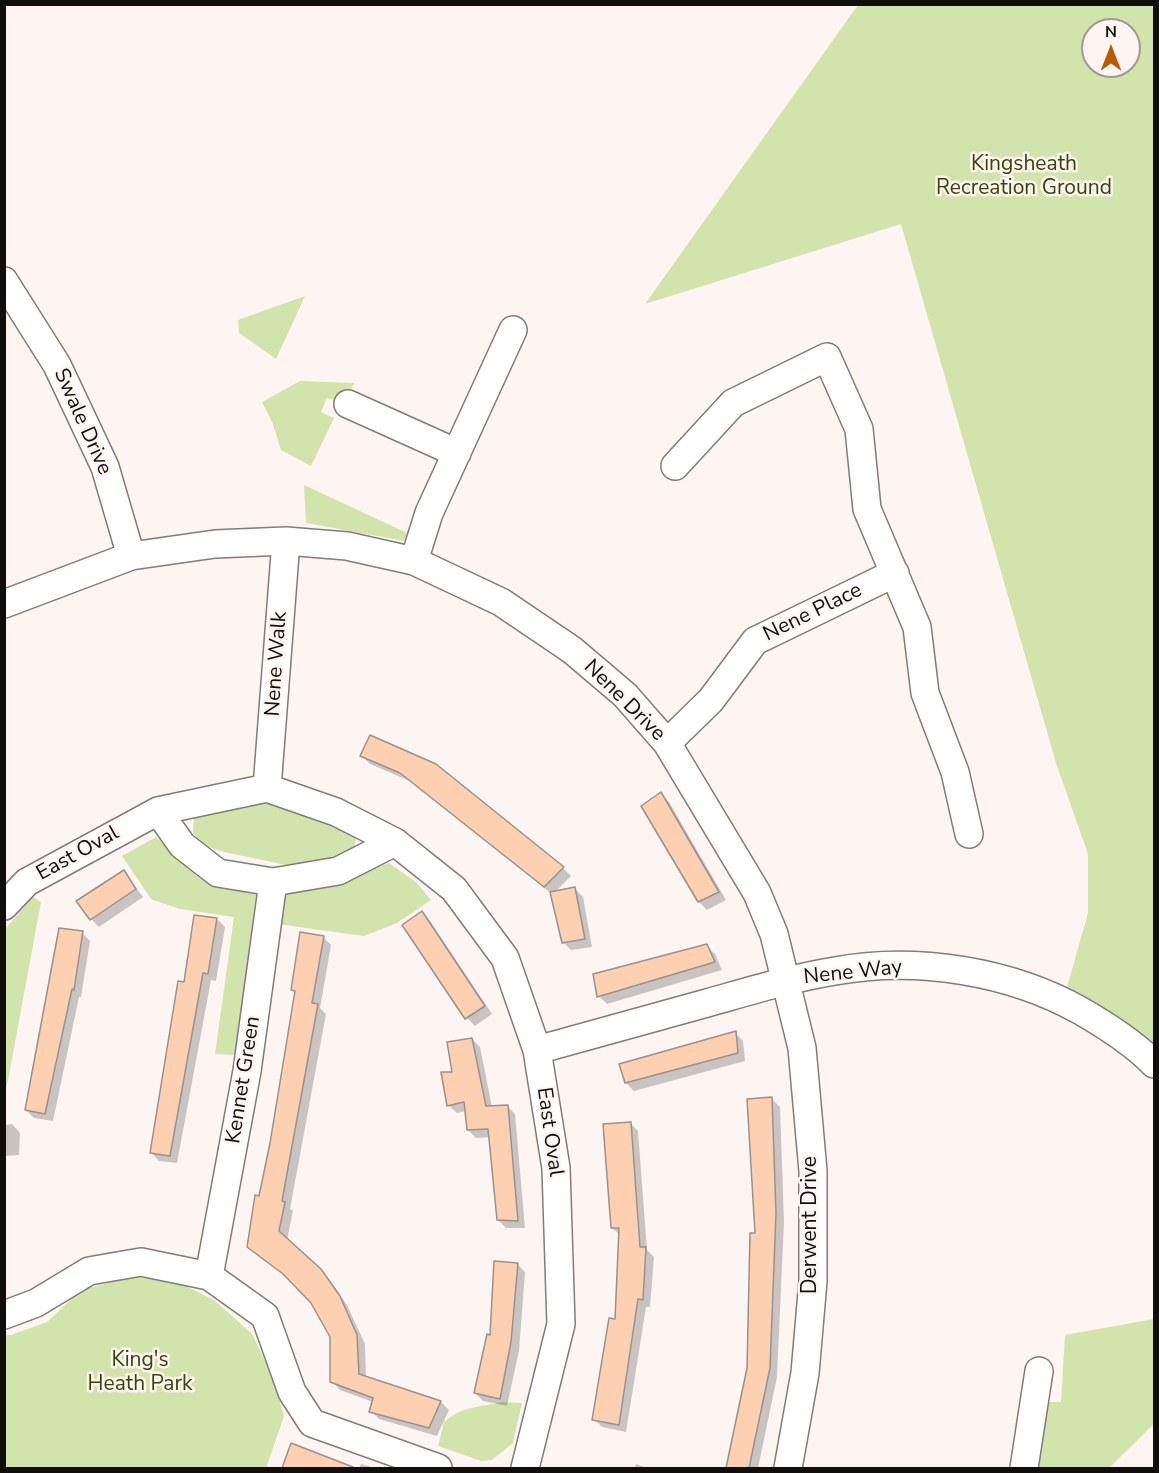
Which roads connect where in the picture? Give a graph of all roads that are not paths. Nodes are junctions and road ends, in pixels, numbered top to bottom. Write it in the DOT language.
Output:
graph roads {
  1 [pos="8,294"];
  2 [pos="513,330"];
  3 [pos="348,405"];
  4 [pos="456,453"];
  5 [pos="675,466"];
  6 [pos="286,541"];
  7 [pos="131,556"];
  8 [pos="414,561"];
  9 [pos="895,573"];
  10 [pos="4,604"];
  11 [pos="667,743"];
  12 [pos="267,788"];
  13 [pos="158,811"];
  14 [pos="969,834"];
  15 [pos="395,842"];
  16 [pos="273,882"];
  17 [pos="4,906"];
  18 [pos="787,981"];
  19 [pos="537,1050"];
  20 [pos="1155,1064"];
  21 [pos="209,1276"];
  22 [pos="4,1315"];
  23 [pos="1039,1371"];
  24 [pos="438,1468"];
  25 [pos="525,1468"];
  26 [pos="788,1468"];
  27 [pos="1024,1468"];
  1 -- 7 [label="street, Swale Drive"];
  2 -- 4 [label="street"];
  3 -- 4 [label="street"];
  4 -- 8 [label="street"];
  5 -- 9 [label="street"];
  6 -- 7 [label="street, Nene Drive"];
  6 -- 8 [label="street, Nene Drive"];
  6 -- 12 [label="street, Nene Walk"];
  7 -- 10 [label="street, Nene Drive"];
  8 -- 11 [label="street, Nene Drive"];
  9 -- 11 [label="street, Nene Place"];
  9 -- 14 [label="street"];
  11 -- 18 [label="street, Nene Drive"];
  12 -- 13 [label="street, East Oval"];
  12 -- 15 [label="street, East Oval"];
  13 -- 16 [label="street"];
  13 -- 17 [label="street, East Oval"];
  15 -- 16 [label="street"];
  15 -- 19 [label="street, East Oval"];
  16 -- 21 [label="street, Kennet Green"];
  18 -- 19 [label="street, Nene Way"];
  18 -- 20 [label="street, Nene Way"];
  18 -- 26 [label="street, Derwent Drive"];
  19 -- 25 [label="street, East Oval"];
  21 -- 22 [label="street"];
  21 -- 24 [label="street"];
  23 -- 27 [label="street"];
}
